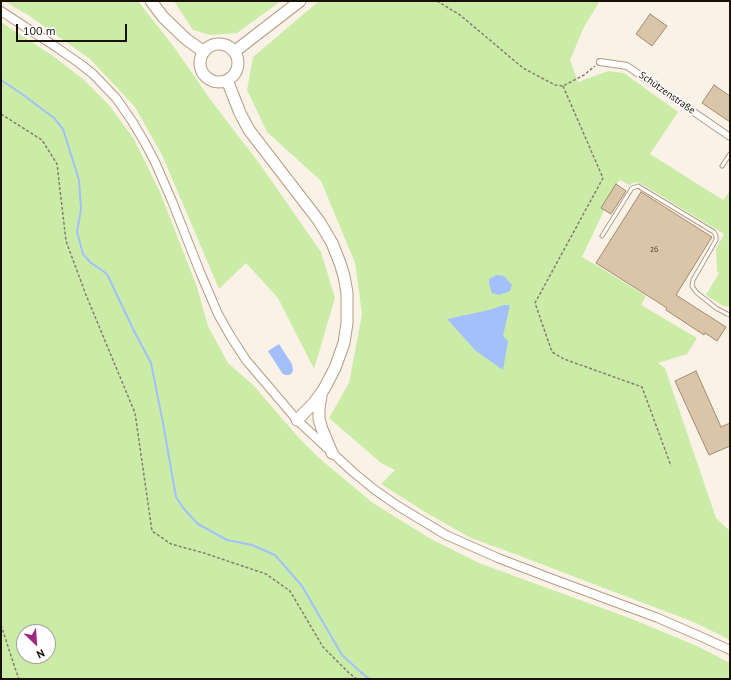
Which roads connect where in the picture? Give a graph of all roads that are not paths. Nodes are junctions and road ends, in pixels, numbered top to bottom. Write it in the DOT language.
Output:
graph roads {
  1 [pos="151,1"];
  2 [pos="300,1"];
  3 [pos="1,11"];
  4 [pos="204,52"];
  5 [pos="234,52"];
  6 [pos="600,62"];
  7 [pos="227,80"];
  8 [pos="730,137"];
  9 [pos="730,154"];
  10 [pos="722,166"];
  11 [pos="602,236"];
  12 [pos="730,315"];
  13 [pos="321,393"];
  14 [pos="297,420"];
  15 [pos="332,453"];
  16 [pos="730,650"];
  1 -- 4 [label="highway"];
  2 -- 5 [label="highway"];
  3 -- 14 [label="main road"];
  4 -- 5 [label="highway"];
  4 -- 7 [label="highway"];
  5 -- 7 [label="highway"];
  6 -- 8 [label="street, Schützenstraße"];
  7 -- 13 [label="highway"];
  9 -- 10 [label="lane"];
  11 -- 12 [label="lane"];
  13 -- 14 [label="highway"];
  13 -- 15 [label="highway"];
  14 -- 15 [label="main road"];
  15 -- 16 [label="main road"];
}
